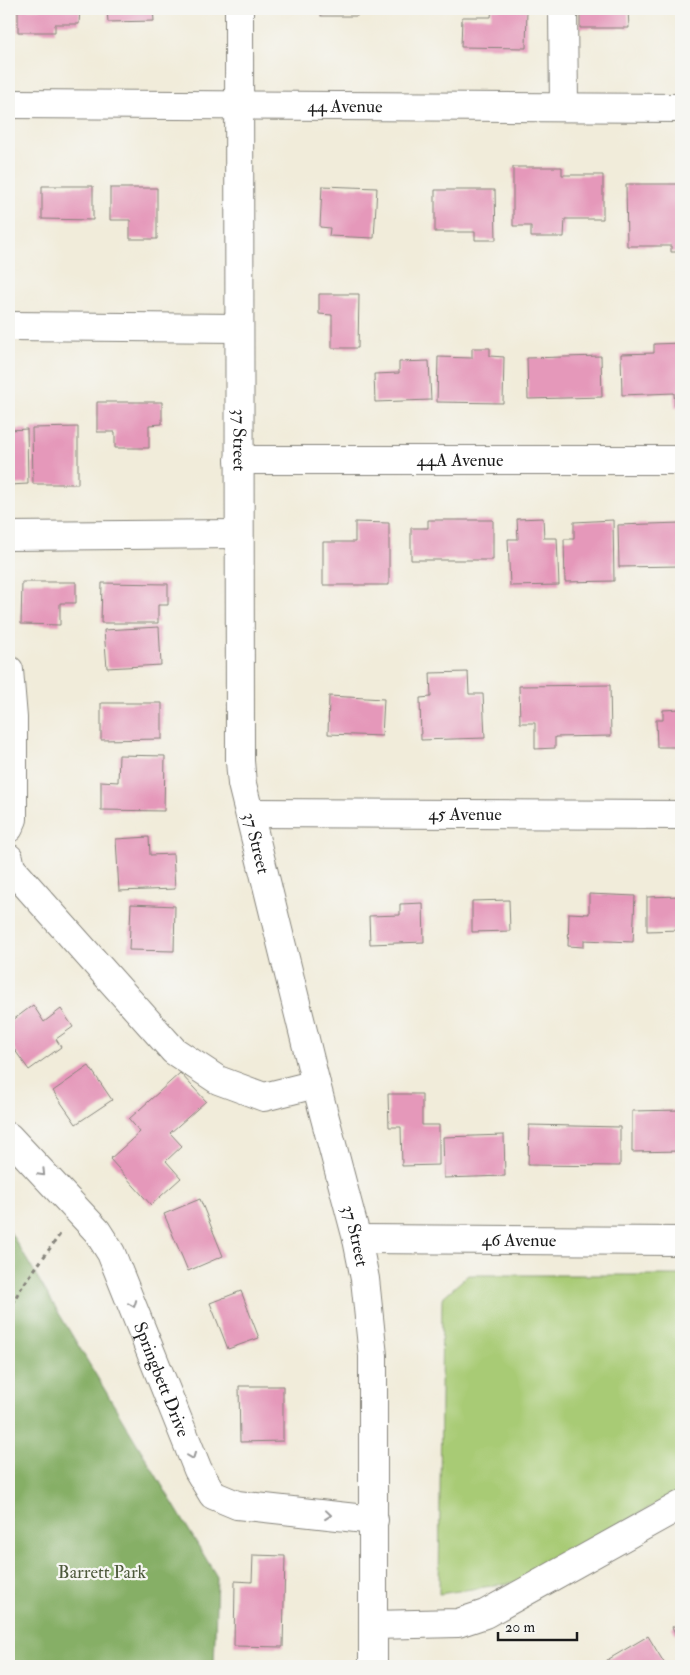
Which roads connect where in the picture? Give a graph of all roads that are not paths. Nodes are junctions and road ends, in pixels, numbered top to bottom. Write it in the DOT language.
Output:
graph roads {
  1 [pos="239,9"];
  2 [pos="563,9"];
  3 [pos="9,104"];
  4 [pos="239,105"];
  5 [pos="564,107"];
  6 [pos="681,108"];
  7 [pos="9,326"];
  8 [pos="239,328"];
  9 [pos="239,460"];
  10 [pos="681,460"];
  11 [pos="239,534"];
  12 [pos="9,536"];
  13 [pos="9,670"];
  14 [pos="250,813"];
  15 [pos="681,815"];
  16 [pos="9,828"];
  17 [pos="9,858"];
  18 [pos="316,1084"];
  19 [pos="9,1137"];
  20 [pos="357,1239"];
  21 [pos="681,1242"];
  22 [pos="681,1505"];
  23 [pos="374,1520"];
  24 [pos="373,1625"];
  25 [pos="373,1666"];
  1 -- 4 [label="street, 37 Street"];
  2 -- 5 [label="street"];
  3 -- 4 [label="street, 44 Avenue"];
  4 -- 5 [label="street, 44 Avenue"];
  4 -- 8 [label="street, 37 Street"];
  5 -- 6 [label="street, 44 Avenue"];
  7 -- 8 [label="street"];
  8 -- 9 [label="street, 37 Street"];
  9 -- 10 [label="street, 44A Avenue"];
  9 -- 11 [label="street, 37 Street"];
  11 -- 12 [label="street"];
  11 -- 14 [label="street, 37 Street"];
  13 -- 16 [label="street"];
  14 -- 15 [label="street, 45 Avenue"];
  14 -- 18 [label="street, 37 Street"];
  17 -- 18 [label="street"];
  18 -- 20 [label="street, 37 Street"];
  19 -- 23 [label="street, Springbett Drive, one-way"];
  20 -- 21 [label="street, 46 Avenue"];
  20 -- 23 [label="street, 37 Street"];
  22 -- 24 [label="street"];
  23 -- 24 [label="street, 37 Street"];
  24 -- 25 [label="street, 37 Street"];
}
